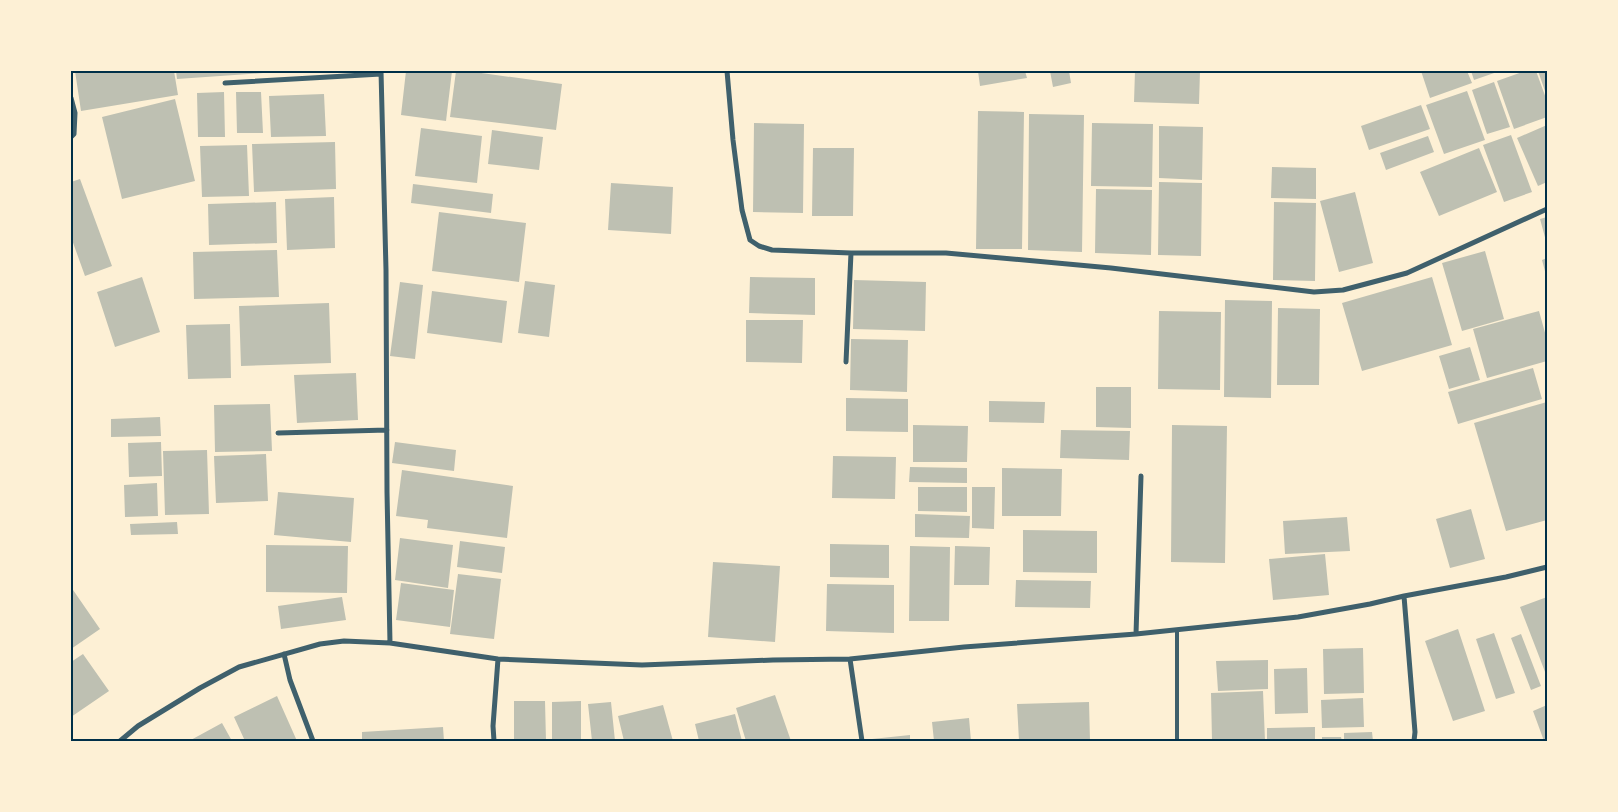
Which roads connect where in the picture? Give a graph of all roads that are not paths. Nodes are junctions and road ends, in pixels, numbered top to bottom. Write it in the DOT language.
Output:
graph roads {
  1 [pos="727,71"];
  2 [pos="381,72"];
  3 [pos="225,83"];
  4 [pos="71,98"];
  5 [pos="71,137"];
  6 [pos="1547,209"];
  7 [pos="850,254"];
  8 [pos="846,362"];
  9 [pos="387,430"];
  10 [pos="278,433"];
  11 [pos="1141,476"];
  12 [pos="1547,567"];
  13 [pos="1404,596"];
  14 [pos="1177,630"];
  15 [pos="1136,634"];
  16 [pos="390,643"];
  17 [pos="284,654"];
  18 [pos="498,659"];
  19 [pos="850,659"];
  20 [pos="120,741"];
  21 [pos="313,741"];
  22 [pos="494,741"];
  23 [pos="862,741"];
  24 [pos="1177,741"];
  25 [pos="1414,741"];
  1 -- 7 [label="street"];
  2 -- 3 [label="street"];
  2 -- 9 [label="street"];
  4 -- 5 [label="street"];
  6 -- 7 [label="street"];
  7 -- 8 [label="street"];
  9 -- 10 [label="street"];
  9 -- 16 [label="street"];
  11 -- 15 [label="street"];
  12 -- 13 [label="street"];
  13 -- 14 [label="street"];
  13 -- 25 [label="street"];
  14 -- 15 [label="street"];
  14 -- 24 [label="lane"];
  15 -- 19 [label="street"];
  16 -- 17 [label="street"];
  16 -- 18 [label="street"];
  17 -- 20 [label="street"];
  17 -- 21 [label="street"];
  18 -- 19 [label="street"];
  18 -- 22 [label="street"];
  19 -- 23 [label="street"];
}
